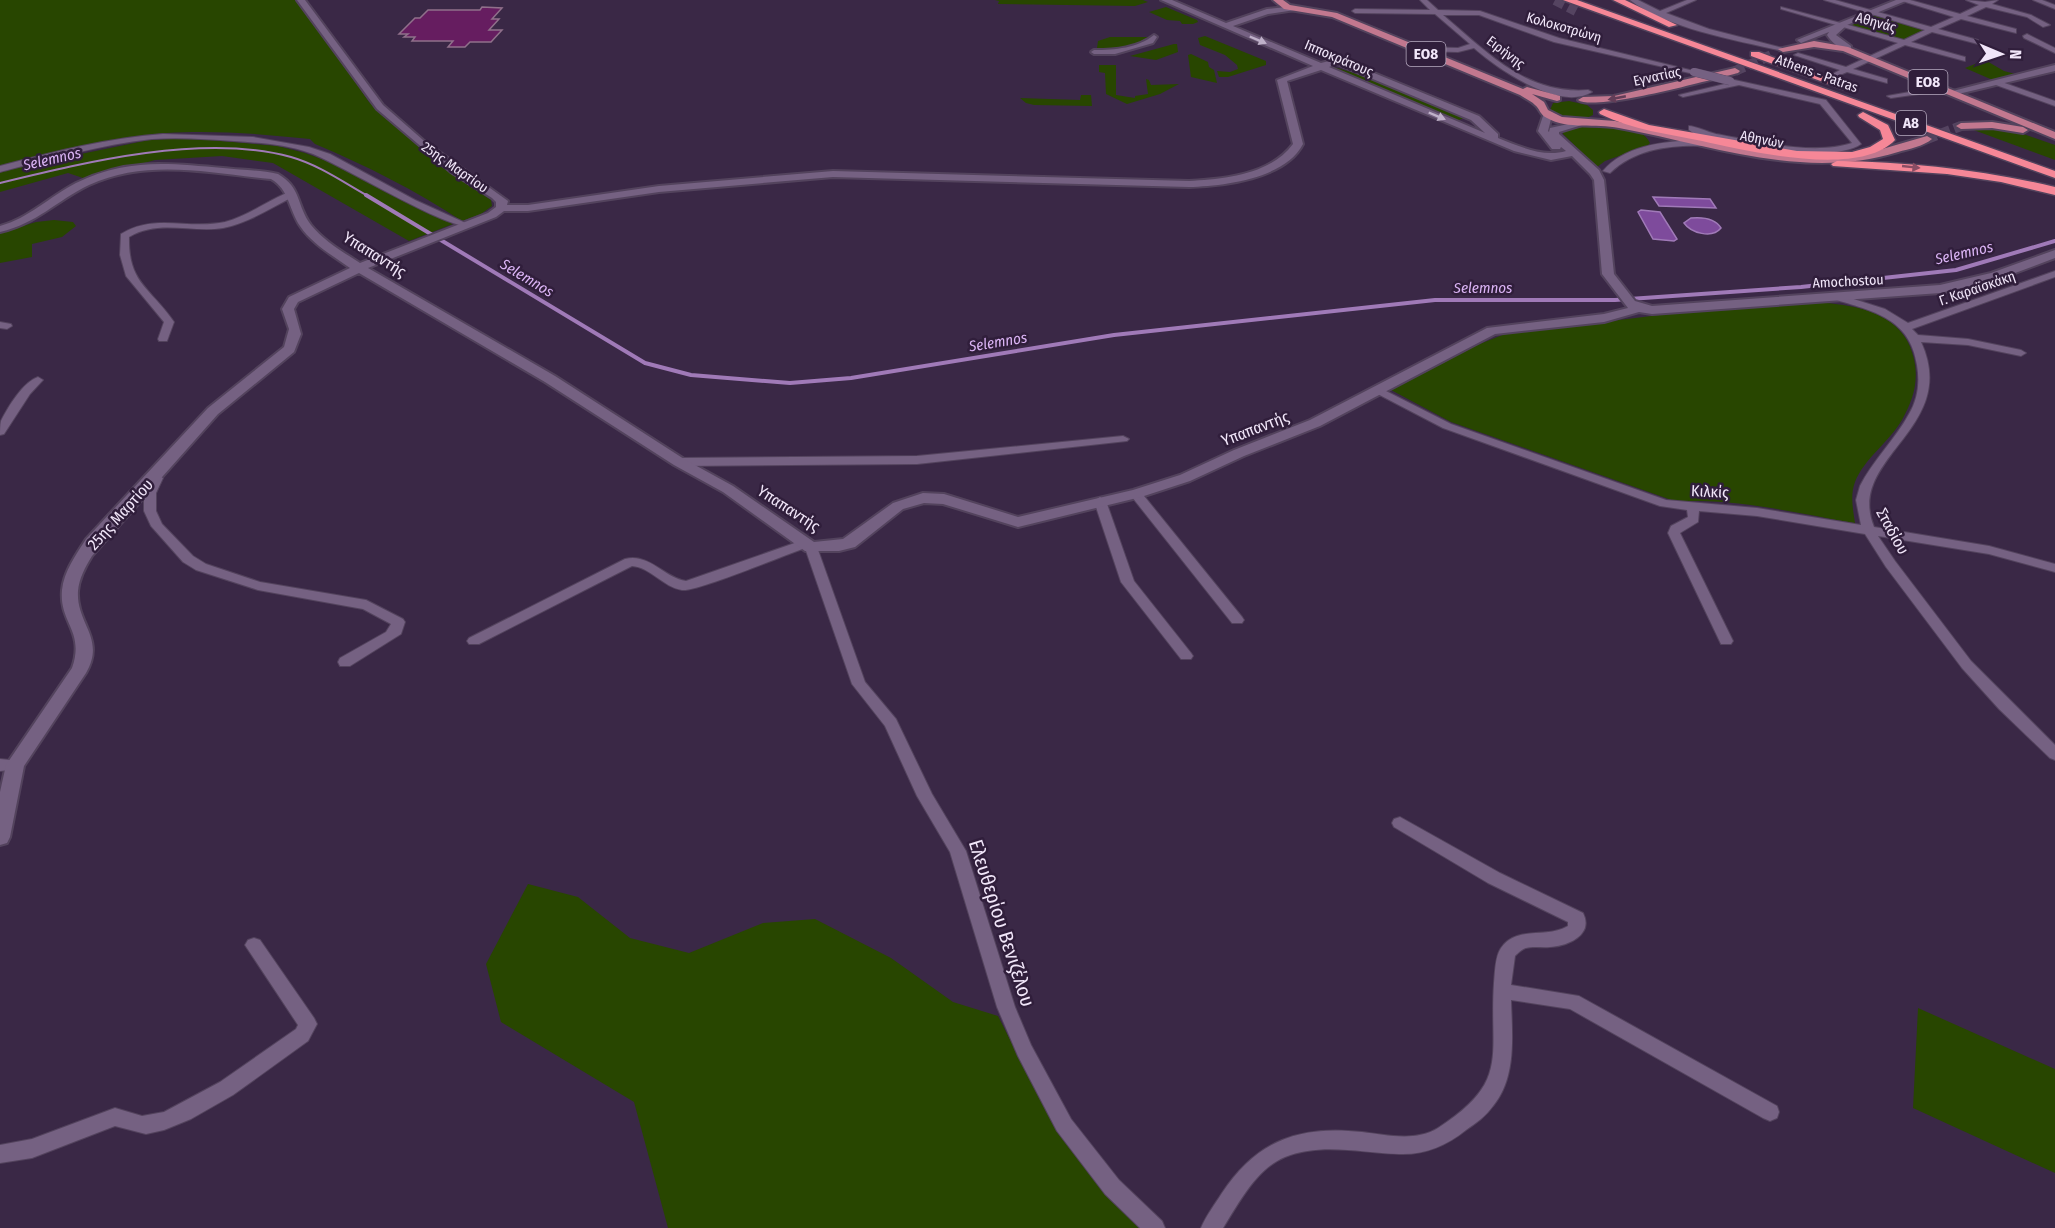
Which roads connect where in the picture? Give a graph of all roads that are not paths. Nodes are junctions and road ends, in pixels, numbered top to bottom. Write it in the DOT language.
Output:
graph roads {
  1 [pos="301,0"];
  2 [pos="1165,0"];
  3 [pos="1190,0"];
  4 [pos="1423,0"];
  5 [pos="1568,0"];
  6 [pos="1584,0"];
  7 [pos="1605,0"];
  8 [pos="1618,0"];
  9 [pos="1633,0"];
  10 [pos="1693,0"];
  11 [pos="1827,0"];
  12 [pos="1903,0"];
  13 [pos="1969,0"];
  14 [pos="1995,0"];
  15 [pos="2036,0"];
  16 [pos="1277,1"];
  17 [pos="1985,4"];
  18 [pos="2055,7"];
  19 [pos="1292,8"];
  20 [pos="1783,8"];
  21 [pos="1309,9"];
  22 [pos="1435,10"];
  23 [pos="1355,11"];
  24 [pos="1576,11"];
  25 [pos="1660,13"];
  26 [pos="1872,14"];
  27 [pos="1961,16"];
  28 [pos="1236,19"];
  29 [pos="1215,22"];
  30 [pos="1672,25"];
  31 [pos="1844,25"];
  32 [pos="2046,25"];
  33 [pos="1225,26"];
  34 [pos="1932,31"];
  35 [pos="2013,31"];
  36 [pos="2027,36"];
  37 [pos="1154,37"];
  38 [pos="1282,38"];
  39 [pos="1801,40"];
  40 [pos="1975,42"];
  41 [pos="1907,43"];
  42 [pos="1474,45"];
  43 [pos="1848,48"];
  44 [pos="1425,49"];
  45 [pos="1458,50"];
  46 [pos="2055,51"];
  47 [pos="1094,52"];
  48 [pos="1779,52"];
  49 [pos="1861,54"];
  50 [pos="1324,56"];
  51 [pos="1798,56"];
  52 [pos="1873,59"];
  53 [pos="1962,59"];
  54 [pos="1336,61"];
  55 [pos="1454,61"];
  56 [pos="1320,66"];
  57 [pos="2055,68"];
  58 [pos="1735,70"];
  59 [pos="1847,70"];
  60 [pos="1833,76"];
  61 [pos="1884,81"];
  62 [pos="1740,83"];
  63 [pos="1999,83"];
  64 [pos="1944,88"];
  65 [pos="1859,91"];
  66 [pos="1954,93"];
  67 [pos="1683,95"];
  68 [pos="1586,96"];
  69 [pos="1823,97"];
  70 [pos="1557,98"];
  71 [pos="1886,98"];
  72 [pos="1541,104"];
  73 [pos="2055,104"];
  74 [pos="1903,107"];
  75 [pos="1995,110"];
  76 [pos="1604,112"];
  77 [pos="1547,115"];
  78 [pos="1590,122"];
  79 [pos="1578,123"];
  80 [pos="1946,123"];
  81 [pos="1692,128"];
  82 [pos="1649,131"];
  83 [pos="2055,136"];
  84 [pos="1546,137"];
  85 [pos="1927,139"];
  86 [pos="1990,139"];
  87 [pos="2055,142"];
  88 [pos="1502,143"];
  89 [pos="1714,144"];
  90 [pos="1513,147"];
  91 [pos="1655,148"];
  92 [pos="1530,149"];
  93 [pos="1565,153"];
  94 [pos="1789,159"];
  95 [pos="0,169"];
  96 [pos="2055,169"];
  97 [pos="1606,171"];
  98 [pos="2055,175"];
  99 [pos="2055,183"];
  100 [pos="2055,191"];
  101 [pos="292,194"];
  102 [pos="501,208"];
  103 [pos="465,225"];
  104 [pos="0,229"];
  105 [pos="2054,255"];
  106 [pos="359,268"];
  107 [pos="2055,274"];
  108 [pos="1837,297"];
  109 [pos="1634,306"];
  110 [pos="1907,327"];
  111 [pos="1916,338"];
  112 [pos="163,339"];
  113 [pos="2021,353"];
  114 [pos="38,380"];
  115 [pos="1378,391"];
  116 [pos="0,432"];
  117 [pos="1124,439"];
  118 [pos="679,462"];
  119 [pos="153,477"];
  120 [pos="1136,494"];
  121 [pos="1100,501"];
  122 [pos="1693,508"];
  123 [pos="1870,532"];
  124 [pos="808,545"];
  125 [pos="2055,568"];
  126 [pos="1237,620"];
  127 [pos="474,641"];
  128 [pos="1726,641"];
  129 [pos="1186,656"];
  130 [pos="345,662"];
  131 [pos="2055,754"];
  132 [pos="7,765"];
  133 [pos="1400,823"];
  134 [pos="0,837"];
  135 [pos="254,945"];
  136 [pos="1502,991"];
  137 [pos="1770,1112"];
  138 [pos="0,1154"];
  139 [pos="1155,1228"];
  140 [pos="1211,1228"];
  1 -- 102 [label="street, 25ης Μαρτίου"];
  2 -- 29 [label="street, Ιπποκράτους"];
  3 -- 28 [label="street, Ιπποκράτους"];
  4 -- 22 [label="street, Ειρήνης"];
  5 -- 98 [label="highway, Athens - Patras / Α8"];
  6 -- 96 [label="highway, Athens - Patras / Α8"];
  7 -- 30 [label="highway"];
  8 -- 30 [label="highway"];
  9 -- 25 [label="street"];
  10 -- 25 [label="street"];
  11 -- 26 [label="street"];
  12 -- 26 [label="street"];
  12 -- 27 [label="street"];
  13 -- 17 [label="street"];
  14 -- 17 [label="street"];
  15 -- 18 [label="street"];
  16 -- 19 [label="main road, ΕΟ8"];
  16 -- 28 [label="street"];
  17 -- 27 [label="street"];
  17 -- 32 [label="street"];
  19 -- 21 [label="main road, ΕΟ8"];
  19 -- 28 [label="street"];
  20 -- 31 [label="street, Αθηνάς"];
  21 -- 44 [label="main road, ΕΟ8"];
  21 -- 72 [label="main road, ΕΟ8"];
  22 -- 23 [label="street, Κολοκοτρώνη"];
  22 -- 42 [label="street, Ειρήνης"];
  22 -- 62 [label="street, Κολοκοτρώνη, bridge"];
  24 -- 69 [label="highway"];
  25 -- 48 [label="street"];
  26 -- 31 [label="street"];
  26 -- 34 [label="street"];
  27 -- 34 [label="street"];
  27 -- 35 [label="street"];
  28 -- 29 [label="street"];
  28 -- 33 [label="street"];
  28 -- 38 [label="street, Ιπποκράτους"];
  29 -- 33 [label="street, Ιπποκράτους"];
  30 -- 65 [label="highway"];
  31 -- 39 [label="street"];
  31 -- 41 [label="street, Αθηνάς"];
  31 -- 43 [label="street"];
  33 -- 56 [label="street, Ιπποκράτους, one-way"];
  34 -- 40 [label="street"];
  34 -- 41 [label="street"];
  36 -- 46 [label="street"];
  37 -- 47 [label="street"];
  39 -- 43 [label="main road, ΕΟ8"];
  39 -- 48 [label="main road"];
  41 -- 52 [label="street"];
  41 -- 53 [label="street, Αθηνάς"];
  42 -- 45 [label="street"];
  42 -- 68 [label="street, Ειρήνης"];
  43 -- 49 [label="main road, ΕΟ8"];
  44 -- 45 [label="street"];
  44 -- 55 [label="main road, ΕΟ8"];
  45 -- 55 [label="street"];
  48 -- 49 [label="main road, ΕΟ8"];
  49 -- 52 [label="main road, ΕΟ8"];
  50 -- 54 [label="street, Ιπποκράτους"];
  51 -- 59 [label="street"];
  52 -- 59 [label="street"];
  52 -- 64 [label="main road, ΕΟ8"];
  54 -- 56 [label="street"];
  54 -- 88 [label="street, Ιπποκράτους"];
  55 -- 70 [label="main road, ΕΟ8"];
  56 -- 88 [label="street, Ιπποκράτους, one-way"];
  56 -- 102 [label="street"];
  57 -- 63 [label="street"];
  58 -- 68 [label="main road, Εγνατίας / ΕΟ8, one-way"];
  59 -- 60 [label="street"];
  59 -- 61 [label="street"];
  62 -- 67 [label="street"];
  62 -- 81 [label="street, Κολοκοτρώνη"];
  63 -- 66 [label="street"];
  63 -- 73 [label="street"];
  64 -- 66 [label="main road, ΕΟ8"];
  64 -- 71 [label="street"];
  66 -- 75 [label="main road, ΕΟ8"];
  68 -- 70 [label="main road, ΕΟ8"];
  68 -- 76 [label="main road, ΕΟ8"];
  69 -- 76 [label="highway"];
  69 -- 99 [label="highway"];
  70 -- 72 [label="main road, ΕΟ8"];
  71 -- 74 [label="highway"];
  72 -- 77 [label="main road"];
  75 -- 83 [label="main road, ΕΟ8"];
  75 -- 87 [label="main road"];
  76 -- 78 [label="main road"];
  77 -- 79 [label="main road, Αθηνών"];
  77 -- 84 [label="street"];
  78 -- 79 [label="main road, Αθηνών"];
  78 -- 82 [label="main road, Αθηνών"];
  79 -- 93 [label="street"];
  80 -- 86 [label="highway"];
  82 -- 89 [label="main road, Αθηνών"];
  82 -- 91 [label="street"];
  84 -- 92 [label="street"];
  84 -- 93 [label="street"];
  85 -- 94 [label="main road, Αθηνών"];
  88 -- 90 [label="street, Ιπποκράτους"];
  89 -- 91 [label="street"];
  89 -- 94 [label="main road, Αθηνών"];
  90 -- 92 [label="street, Ιπποκράτους"];
  90 -- 93 [label="street, Ιπποκράτους"];
  91 -- 97 [label="street"];
  92 -- 93 [label="street, Ιπποκράτους"];
  93 -- 109 [label="street"];
  94 -- 100 [label="highway, one-way"];
  95 -- 103 [label="street"];
  101 -- 104 [label="street, Υπαπαντής"];
  101 -- 106 [label="street, Υπαπαντής"];
  101 -- 112 [label="street"];
  102 -- 103 [label="street, 25ης Μαρτίου"];
  103 -- 106 [label="street, 25ης Μαρτίου"];
  105 -- 108 [label="street, Amochostou"];
  106 -- 118 [label="street, Υπαπαντής"];
  106 -- 119 [label="street, 25ης Μαρτίου"];
  107 -- 110 [label="street, Γ. Καραϊσκάκη"];
  108 -- 109 [label="street, Amochostou"];
  108 -- 110 [label="street, Σταδίου"];
  109 -- 115 [label="street, Υπαπαντής"];
  110 -- 111 [label="street, Σταδίου"];
  111 -- 113 [label="street"];
  111 -- 123 [label="street, Σταδίου"];
  114 -- 116 [label="street"];
  115 -- 120 [label="street, Υπαπαντής"];
  115 -- 122 [label="street, Κιλκίς"];
  117 -- 118 [label="street"];
  118 -- 124 [label="street, Υπαπαντής"];
  119 -- 130 [label="street"];
  119 -- 132 [label="street, 25ης Μαρτίου"];
  120 -- 121 [label="street, Υπαπαντής"];
  120 -- 126 [label="street"];
  121 -- 124 [label="street, Υπαπαντής"];
  121 -- 129 [label="street"];
  122 -- 123 [label="street, Κιλκίς"];
  122 -- 128 [label="street"];
  123 -- 125 [label="street, Κιλκίς"];
  123 -- 131 [label="street, Σταδίου"];
  124 -- 127 [label="street"];
  124 -- 139 [label="street, Ελευθερίου Βενιζέλου"];
  132 -- 134 [label="street, 25ης Μαρτίου"];
  133 -- 136 [label="street"];
  135 -- 138 [label="street"];
  136 -- 137 [label="street"];
  136 -- 140 [label="street"];
}
